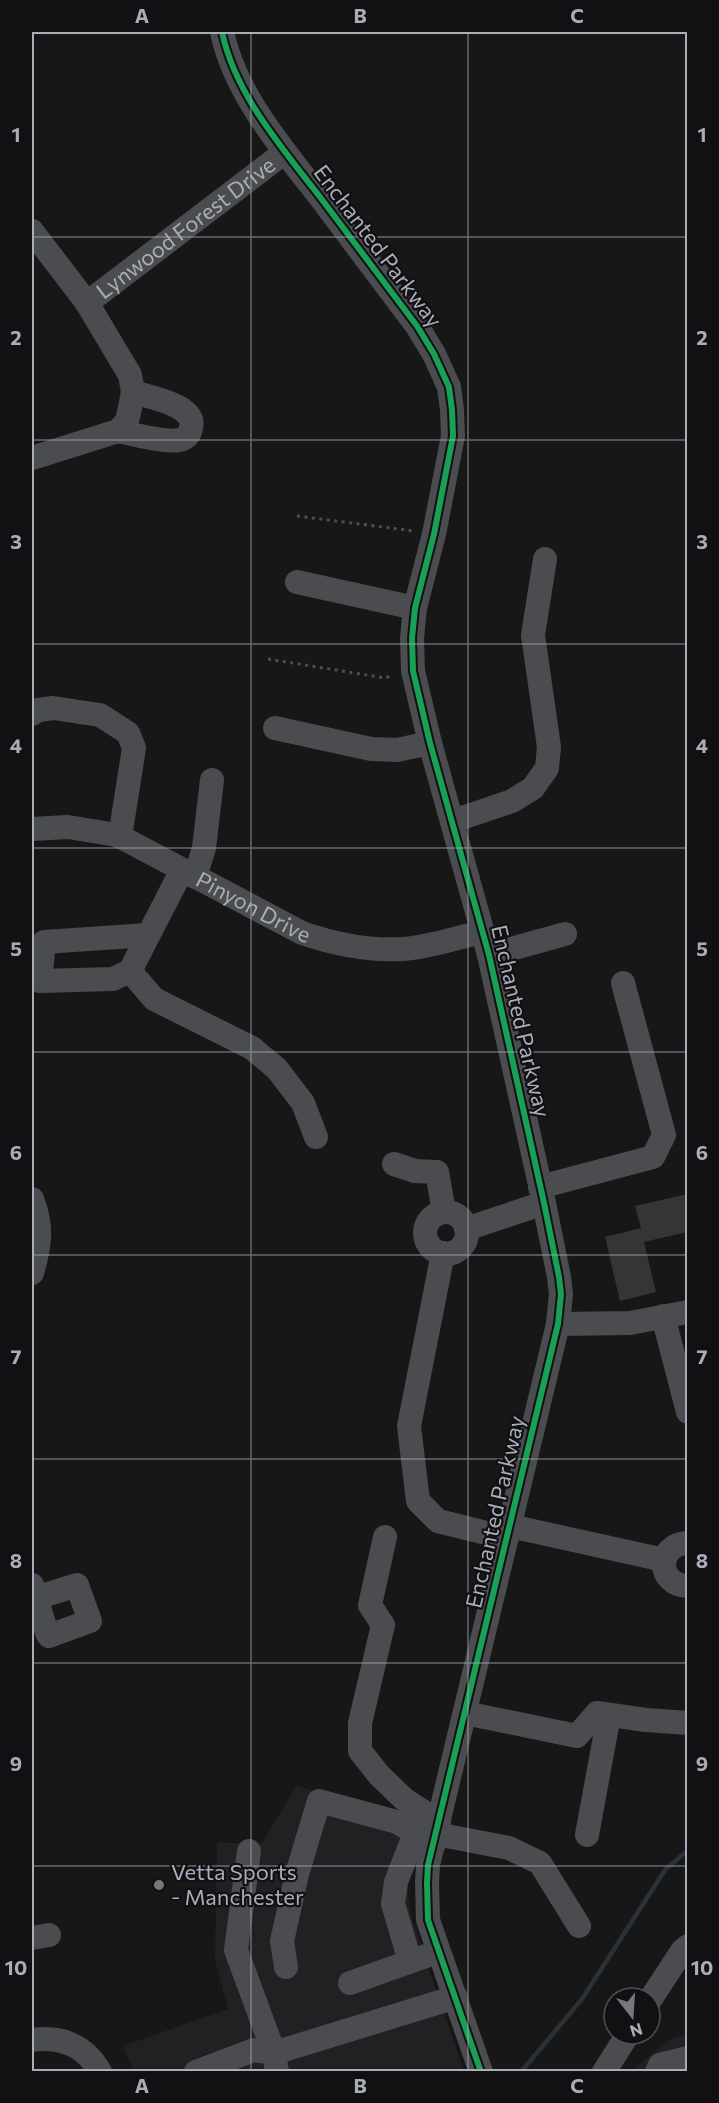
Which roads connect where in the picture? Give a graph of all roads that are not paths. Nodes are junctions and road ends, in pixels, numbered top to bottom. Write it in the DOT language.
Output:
graph roads {
  1 [pos="222,32"];
  2 [pos="285,152"];
  3 [pos="32,231"];
  4 [pos="87,303"];
  5 [pos="133,392"];
  6 [pos="118,431"];
  7 [pos="32,458"];
  8 [pos="544,559"];
  9 [pos="297,582"];
  10 [pos="415,608"];
  11 [pos="32,714"];
  12 [pos="275,728"];
  13 [pos="430,743"];
  14 [pos="212,780"];
  15 [pos="453,821"];
  16 [pos="32,830"];
  17 [pos="120,837"];
  18 [pos="189,873"];
  19 [pos="565,934"];
  20 [pos="148,935"];
  21 [pos="486,944"];
  22 [pos="130,971"];
  23 [pos="623,983"];
  24 [pos="316,1137"];
  25 [pos="394,1164"];
  26 [pos="542,1195"];
  27 [pos="32,1199"];
  28 [pos="444,1212"];
  29 [pos="466,1229"];
  30 [pos="443,1253"];
  31 [pos="32,1273"];
  32 [pos="687,1312"];
  33 [pos="663,1316"];
  34 [pos="558,1324"];
  35 [pos="687,1412"];
  36 [pos="509,1532"];
  37 [pos="385,1537"];
  38 [pos="687,1543"];
  39 [pos="664,1560"];
  40 [pos="687,1589"];
  41 [pos="465,1713"];
  42 [pos="609,1715"];
  43 [pos="687,1723"];
  44 [pos="431,1833"];
  45 [pos="587,1835"];
  46 [pos="249,1851"];
  47 [pos="579,1926"];
  48 [pos="687,1946"];
  49 [pos="440,1952"];
  50 [pos="410,1961"];
  51 [pos="286,1967"];
  52 [pos="350,1983"];
  53 [pos="659,1986"];
  54 [pos="456,1997"];
  55 [pos="32,2040"];
  56 [pos="620,2046"];
  57 [pos="687,2058"];
  58 [pos="275,2062"];
  59 [pos="100,2072"];
  60 [pos="196,2072"];
  61 [pos="481,2072"];
  62 [pos="604,2072"];
  63 [pos="657,2072"];
  1 -- 2 [label="street, Enchanted Parkway"];
  2 -- 4 [label="street, Lynwood Forest Drive"];
  2 -- 10 [label="street, Enchanted Parkway"];
  3 -- 4 [label="street, Lynwood Forest Drive"];
  4 -- 5 [label="street, Lynwood Forest Drive"];
  5 -- 6 [label="street"];
  5 -- 6 [label="street"];
  6 -- 7 [label="street"];
  8 -- 15 [label="street"];
  9 -- 10 [label="street"];
  10 -- 13 [label="street, Enchanted Parkway"];
  11 -- 17 [label="street"];
  12 -- 13 [label="street"];
  13 -- 15 [label="street, Enchanted Parkway"];
  14 -- 18 [label="street"];
  15 -- 21 [label="street, Enchanted Parkway"];
  16 -- 17 [label="street, Pinyon Drive"];
  17 -- 18 [label="street, Pinyon Drive"];
  18 -- 20 [label="street"];
  18 -- 21 [label="street, Pinyon Drive"];
  19 -- 21 [label="street, Pinyon Drive"];
  20 -- 22 [label="street"];
  20 -- 22 [label="street"];
  21 -- 26 [label="street, Enchanted Parkway"];
  22 -- 24 [label="street"];
  23 -- 26 [label="street"];
  25 -- 28 [label="street"];
  26 -- 29 [label="street"];
  26 -- 34 [label="street, Enchanted Parkway"];
  27 -- 31 [label="street"];
  28 -- 29 [label="street"];
  28 -- 30 [label="street"];
  29 -- 30 [label="street"];
  30 -- 36 [label="street"];
  32 -- 33 [label="street"];
  33 -- 34 [label="street"];
  33 -- 35 [label="street"];
  34 -- 36 [label="street, Enchanted Parkway"];
  36 -- 39 [label="street"];
  36 -- 41 [label="street, Enchanted Parkway"];
  37 -- 44 [label="street"];
  38 -- 39 [label="street"];
  39 -- 40 [label="street"];
  41 -- 42 [label="street"];
  41 -- 44 [label="street, Enchanted Parkway"];
  42 -- 43 [label="street"];
  42 -- 45 [label="street"];
  44 -- 47 [label="street"];
  44 -- 49 [label="street, Enchanted Parkway"];
  44 -- 50 [label="street"];
  44 -- 51 [label="street"];
  46 -- 58 [label="street"];
  48 -- 53 [label="street"];
  49 -- 50 [label="street"];
  49 -- 54 [label="street, Enchanted Parkway"];
  50 -- 52 [label="street"];
  54 -- 58 [label="street"];
  54 -- 61 [label="street, Enchanted Parkway"];
  55 -- 59 [label="street"];
  56 -- 62 [label="street"];
  57 -- 63 [label="street"];
  58 -- 60 [label="street"];
}
